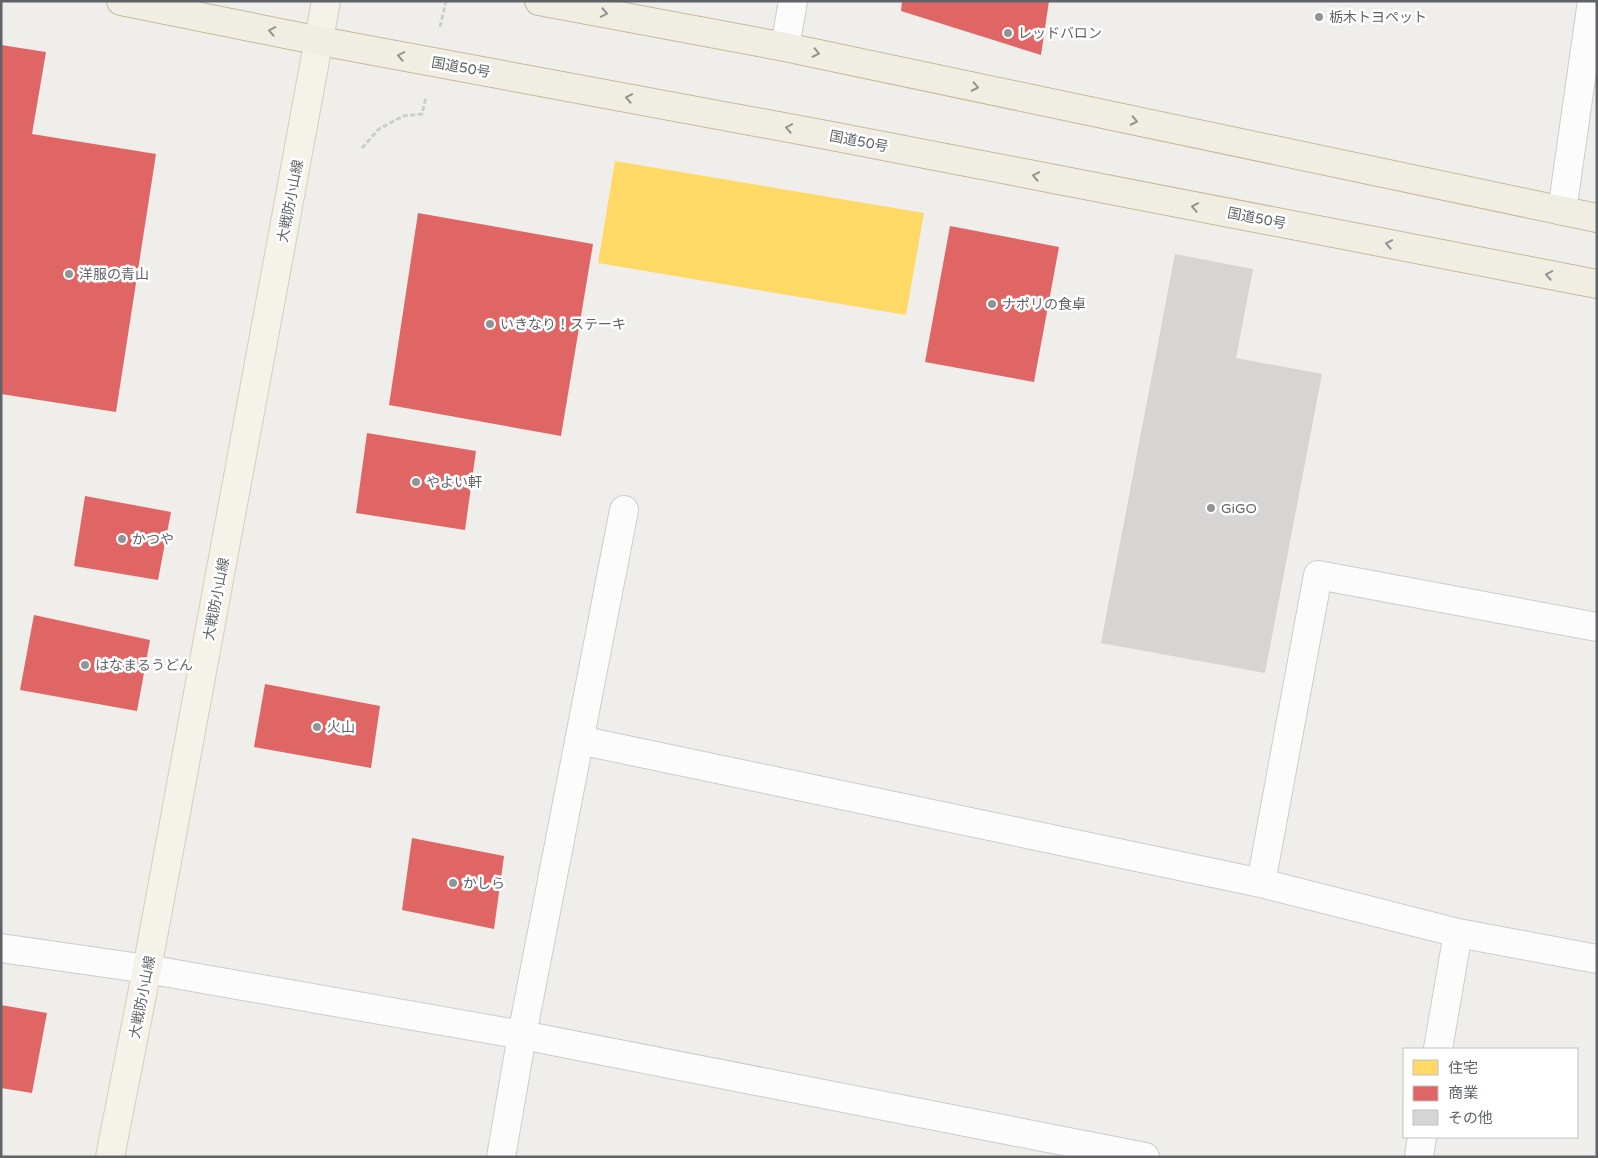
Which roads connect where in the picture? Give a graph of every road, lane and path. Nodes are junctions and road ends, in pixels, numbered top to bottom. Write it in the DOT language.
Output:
graph roads {
  1 [pos="121,1"];
  2 [pos="326,1"];
  3 [pos="539,1"];
  4 [pos="793,1"];
  5 [pos="1592,1"];
  6 [pos="320,41"];
  7 [pos="786,47"];
  8 [pos="422,114"];
  9 [pos="362,148"];
  10 [pos="1562,211"];
  11 [pos="1597,218"];
  12 [pos="1597,284"];
  13 [pos="624,510"];
  14 [pos="1597,627"];
  15 [pos="579,740"];
  16 [pos="1261,883"];
  17 [pos="1458,933"];
  18 [pos="1,948"];
  19 [pos="1597,960"];
  20 [pos="147,969"];
  21 [pos="522,1034"];
  22 [pos="1438,1048"];
  23 [pos="1422,1138"];
  24 [pos="110,1157"];
  25 [pos="501,1157"];
  26 [pos="1145,1157"];
  27 [pos="1419,1157"];
  6 -- 1 [label="highway, 国道50号, one-way"];
  2 -- 6 [label="main road, 大戦防小山線"];
  3 -- 7 [label="highway, one-way"];
  4 -- 7 [label="street"];
  5 -- 10 [label="street"];
  12 -- 6 [label="highway, 国道50号, one-way"];
  6 -- 20 [label="main road, 大戦防小山線"];
  7 -- 10 [label="highway, one-way"];
  8 -- 9 [label="path"];
  10 -- 11 [label="highway"];
  13 -- 15 [label="street"];
  14 -- 16 [label="street"];
  15 -- 16 [label="street"];
  15 -- 21 [label="street"];
  16 -- 17 [label="street"];
  17 -- 19 [label="street"];
  17 -- 22 [label="street"];
  18 -- 20 [label="street"];
  20 -- 21 [label="street"];
  20 -- 24 [label="main road, 大戦防小山線"];
  21 -- 25 [label="street"];
  21 -- 26 [label="street"];
  23 -- 27 [label="street"];
}
